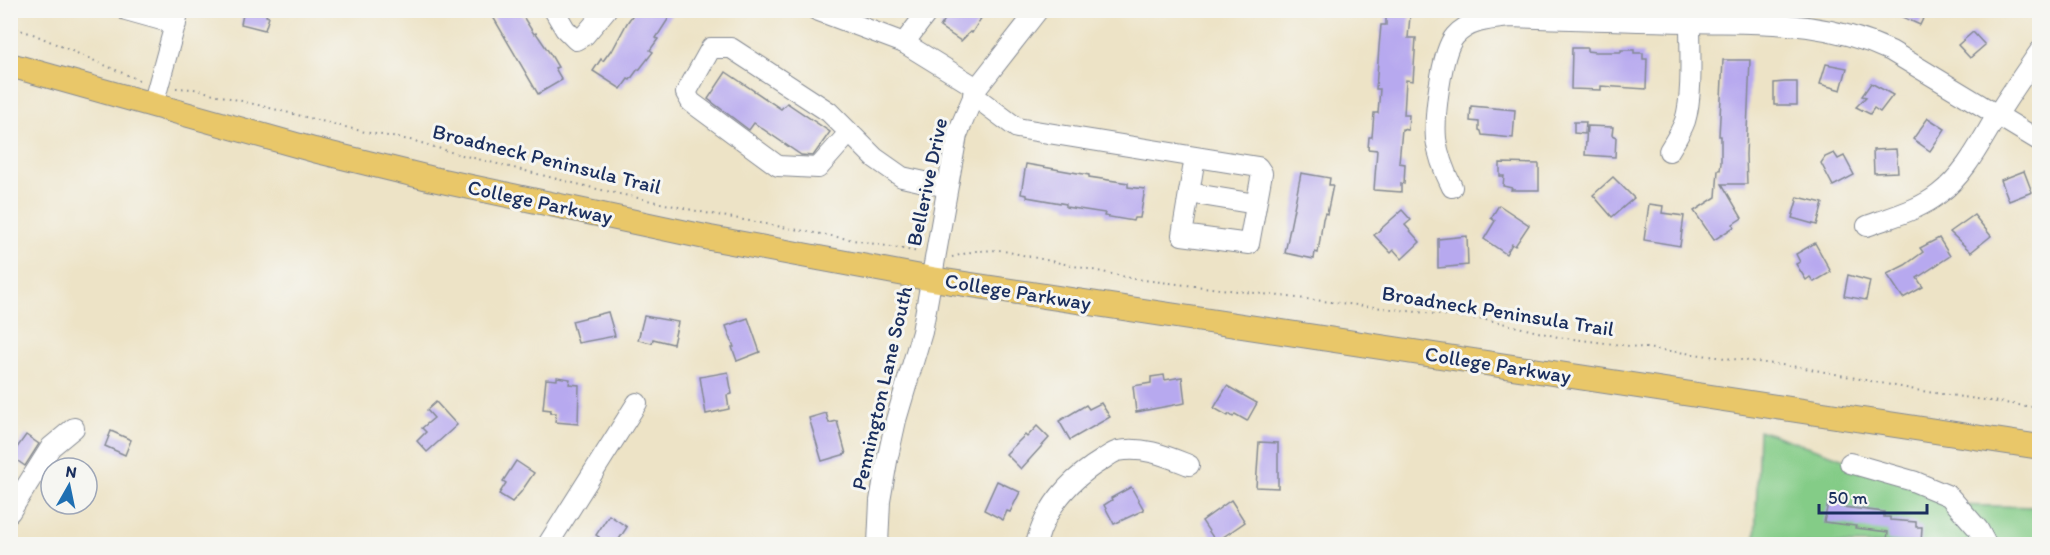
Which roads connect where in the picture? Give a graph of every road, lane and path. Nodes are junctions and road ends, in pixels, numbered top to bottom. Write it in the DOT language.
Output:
graph roads {
  1 [pos="126,10"];
  2 [pos="554,10"];
  3 [pos="606,10"];
  4 [pos="816,10"];
  5 [pos="929,10"];
  6 [pos="1038,10"];
  7 [pos="177,17"];
  8 [pos="1690,22"];
  9 [pos="10,27"];
  10 [pos="904,43"];
  11 [pos="2040,51"];
  12 [pos="10,65"];
  13 [pos="143,82"];
  14 [pos="172,88"];
  15 [pos="975,92"];
  16 [pos="153,105"];
  17 [pos="1997,115"];
  18 [pos="849,134"];
  19 [pos="2040,141"];
  20 [pos="1670,151"];
  21 [pos="1195,157"];
  22 [pos="947,187"];
  23 [pos="1452,187"];
  24 [pos="1189,193"];
  25 [pos="1256,204"];
  26 [pos="1868,226"];
  27 [pos="916,251"];
  28 [pos="953,257"];
  29 [pos="932,279"];
  30 [pos="637,403"];
  31 [pos="2040,408"];
  32 [pos="74,428"];
  33 [pos="2040,447"];
  34 [pos="1850,463"];
  35 [pos="1189,465"];
  36 [pos="10,512"];
  37 [pos="548,544"];
  38 [pos="878,544"];
  39 [pos="1036,544"];
  40 [pos="1986,544"];
  1 -- 7 [label="street"];
  2 -- 3 [label="street"];
  4 -- 10 [label="street"];
  5 -- 10 [label="street"];
  6 -- 15 [label="street, Bellerive Drive"];
  7 -- 16 [label="street"];
  8 -- 17 [label="street"];
  8 -- 20 [label="street"];
  8 -- 23 [label="street"];
  9 -- 13 [label="path"];
  10 -- 15 [label="street"];
  11 -- 17 [label="street"];
  12 -- 16 [label="main road, College Parkway"];
  14 -- 27 [label="path, Broadneck Peninsula Trail"];
  15 -- 21 [label="street"];
  15 -- 22 [label="street, Bellerive Drive"];
  16 -- 29 [label="main road, College Parkway"];
  17 -- 19 [label="street"];
  17 -- 26 [label="street"];
  18 -- 18 [label="street"];
  18 -- 22 [label="street"];
  21 -- 24 [label="street"];
  21 -- 25 [label="street"];
  22 -- 29 [label="street, Bellerive Drive"];
  24 -- 25 [label="street"];
  24 -- 25 [label="street"];
  28 -- 31 [label="path, Broadneck Peninsula Trail"];
  29 -- 33 [label="main road, College Parkway"];
  29 -- 38 [label="street, Pennington Lane South"];
  30 -- 37 [label="street"];
  32 -- 36 [label="street"];
  34 -- 40 [label="street"];
  35 -- 39 [label="street"];
}
